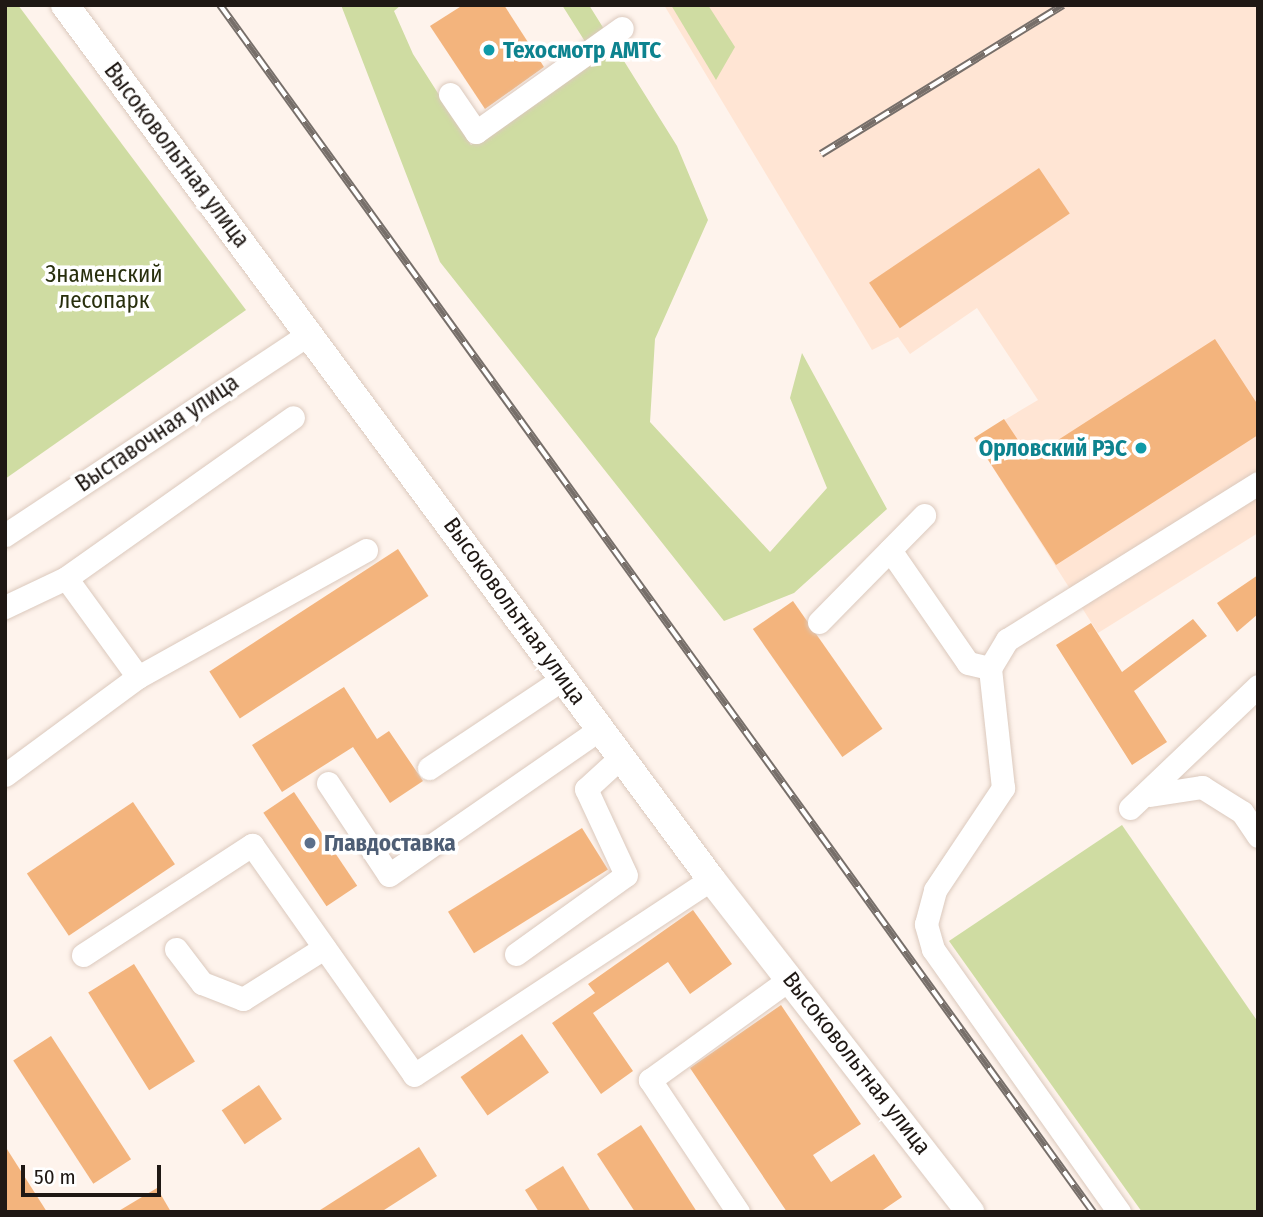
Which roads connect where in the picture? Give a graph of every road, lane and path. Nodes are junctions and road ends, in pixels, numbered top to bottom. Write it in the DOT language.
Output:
graph roads {
  1 [pos="65,5"];
  2 [pos="622,28"];
  3 [pos="450,94"];
  4 [pos="310,333"];
  5 [pos="293,417"];
  6 [pos="1258,483"];
  7 [pos="924,515"];
  8 [pos="5,535"];
  9 [pos="366,550"];
  10 [pos="890,550"];
  11 [pos="66,578"];
  12 [pos="5,607"];
  13 [pos="819,622"];
  14 [pos="990,668"];
  15 [pos="138,677"];
  16 [pos="564,678"];
  17 [pos="1258,686"];
  18 [pos="601,728"];
  19 [pos="622,756"];
  20 [pos="429,768"];
  21 [pos="5,775"];
  22 [pos="328,783"];
  23 [pos="1150,795"];
  24 [pos="1130,808"];
  25 [pos="1258,836"];
  26 [pos="711,878"];
  27 [pos="324,948"];
  28 [pos="176,949"];
  29 [pos="516,954"];
  30 [pos="83,955"];
  31 [pos="791,978"];
  32 [pos="738,1212"];
  33 [pos="970,1212"];
  34 [pos="1119,1212"];
  1 -- 4 [label="main road, Высоковольтная улица"];
  2 -- 3 [label="street"];
  4 -- 8 [label="street, Выставочная улица"];
  4 -- 16 [label="main road, Высоковольтная улица"];
  5 -- 11 [label="street"];
  6 -- 14 [label="street"];
  7 -- 10 [label="street"];
  9 -- 15 [label="street"];
  10 -- 13 [label="street"];
  10 -- 14 [label="street"];
  11 -- 12 [label="street"];
  11 -- 15 [label="street"];
  14 -- 34 [label="street"];
  15 -- 21 [label="street"];
  16 -- 18 [label="main road, Высоковольтная улица"];
  16 -- 20 [label="street"];
  17 -- 23 [label="street"];
  18 -- 19 [label="main road, Высоковольтная улица"];
  18 -- 22 [label="street"];
  19 -- 26 [label="main road, Высоковольтная улица"];
  19 -- 29 [label="street"];
  23 -- 24 [label="street"];
  23 -- 25 [label="street"];
  26 -- 27 [label="street"];
  26 -- 31 [label="main road, Высоковольтная улица"];
  27 -- 28 [label="street"];
  27 -- 30 [label="street"];
  31 -- 32 [label="street"];
  31 -- 33 [label="main road, Высоковольтная улица"];
}
